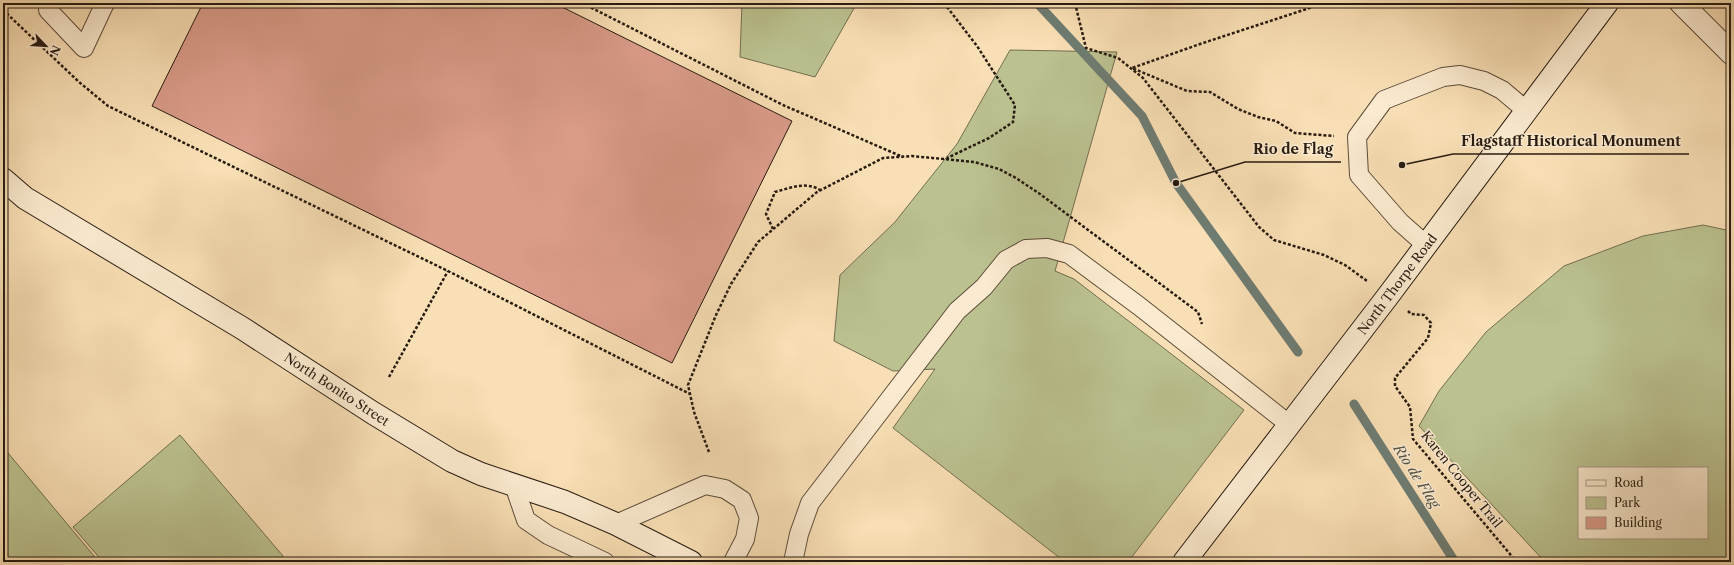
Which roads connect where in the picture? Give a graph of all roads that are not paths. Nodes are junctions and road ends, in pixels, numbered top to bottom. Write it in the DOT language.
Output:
graph roads {
  1 [pos="48,3"];
  2 [pos="105,3"];
  3 [pos="1607,3"];
  4 [pos="1681,3"];
  5 [pos="1731,53"];
  6 [pos="1528,111"];
  7 [pos="3,179"];
  8 [pos="1426,245"];
  9 [pos="1290,425"];
  10 [pos="514,485"];
  11 [pos="616,524"];
  12 [pos="605,562"];
  13 [pos="691,562"];
  14 [pos="733,562"];
  15 [pos="793,562"];
  16 [pos="1184,562"];
  1 -- 2 [label="lane"];
  3 -- 6 [label="street, North Thorpe Road"];
  4 -- 5 [label="street"];
  6 -- 8 [label="street, North Thorpe Road"];
  6 -- 8 [label="lane"];
  7 -- 10 [label="street, North Bonito Street"];
  8 -- 9 [label="street, North Thorpe Road"];
  9 -- 15 [label="lane"];
  9 -- 16 [label="street, North Thorpe Road"];
  10 -- 11 [label="street, North Bonito Street"];
  10 -- 12 [label="lane"];
  11 -- 13 [label="street, North Bonito Street"];
  11 -- 14 [label="lane"];
}
